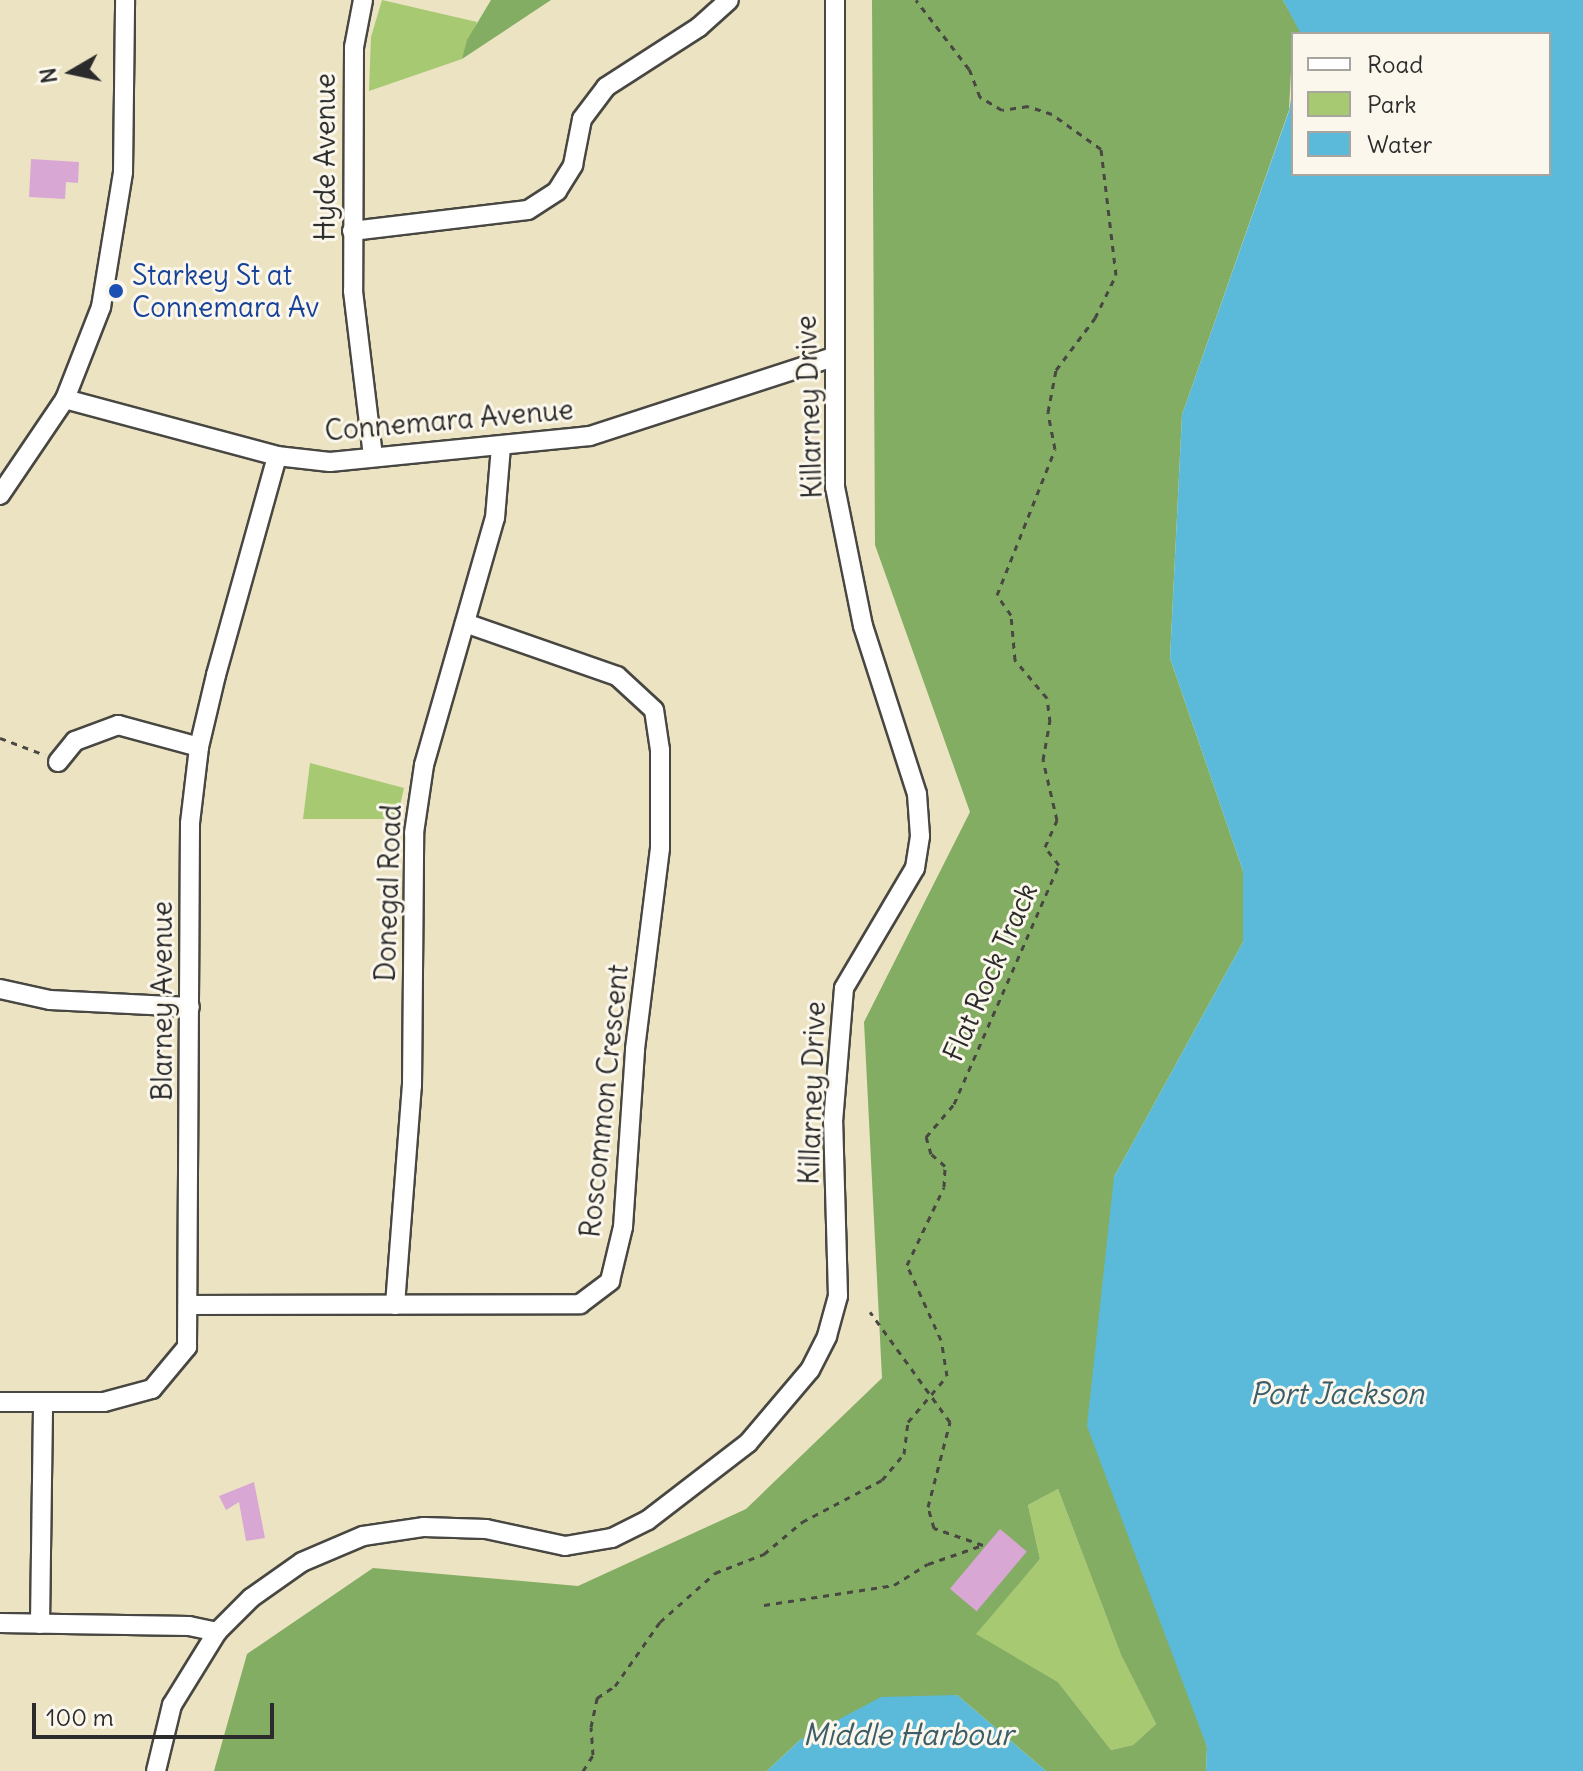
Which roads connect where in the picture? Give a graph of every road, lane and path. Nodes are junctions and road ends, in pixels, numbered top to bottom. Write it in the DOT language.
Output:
graph roads {
  1 [pos="125,0"];
  2 [pos="363,0"];
  3 [pos="729,0"];
  4 [pos="835,0"];
  5 [pos="916,0"];
  6 [pos="352,231"];
  7 [pos="833,357"];
  8 [pos="65,399"];
  9 [pos="501,446"];
  10 [pos="277,456"];
  11 [pos="373,457"];
  12 [pos="0,495"];
  13 [pos="465,623"];
  14 [pos="0,738"];
  15 [pos="199,747"];
  16 [pos="58,762"];
  17 [pos="0,989"];
  18 [pos="190,1007"];
  19 [pos="190,1305"];
  20 [pos="395,1305"];
  21 [pos="870,1312"];
  22 [pos="932,1396"];
  23 [pos="0,1402"];
  24 [pos="43,1402"];
  25 [pos="764,1605"];
  26 [pos="0,1623"];
  27 [pos="40,1624"];
  28 [pos="217,1632"];
  29 [pos="156,1771"];
  30 [pos="583,1771"];
  1 -- 8 [label="street"];
  2 -- 6 [label="street, Hyde Avenue"];
  3 -- 6 [label="street"];
  4 -- 7 [label="street, Killarney Drive"];
  5 -- 22 [label="path, Flat Rock Track"];
  6 -- 11 [label="street, Hyde Avenue"];
  7 -- 9 [label="street, Connemara Avenue"];
  7 -- 28 [label="street, Killarney Drive"];
  8 -- 10 [label="street, Connemara Avenue"];
  8 -- 12 [label="street"];
  9 -- 11 [label="street, Connemara Avenue"];
  9 -- 13 [label="street, Donegal Road"];
  10 -- 11 [label="street, Connemara Avenue"];
  10 -- 15 [label="street, Blarney Avenue"];
  13 -- 20 [label="street, Donegal Road"];
  13 -- 20 [label="street, Roscommon Crescent"];
  14 -- 16 [label="path"];
  15 -- 16 [label="street"];
  15 -- 18 [label="street, Blarney Avenue"];
  17 -- 18 [label="street"];
  18 -- 19 [label="street, Blarney Avenue"];
  19 -- 20 [label="street, Roscommon Crescent"];
  19 -- 24 [label="street, Blarney Avenue"];
  21 -- 22 [label="path"];
  22 -- 25 [label="path"];
  22 -- 30 [label="path, Flat Rock Track"];
  23 -- 24 [label="street, Blarney Avenue"];
  24 -- 27 [label="street"];
  26 -- 27 [label="street"];
  27 -- 28 [label="street"];
  28 -- 29 [label="street, Killarney Drive"];
}
